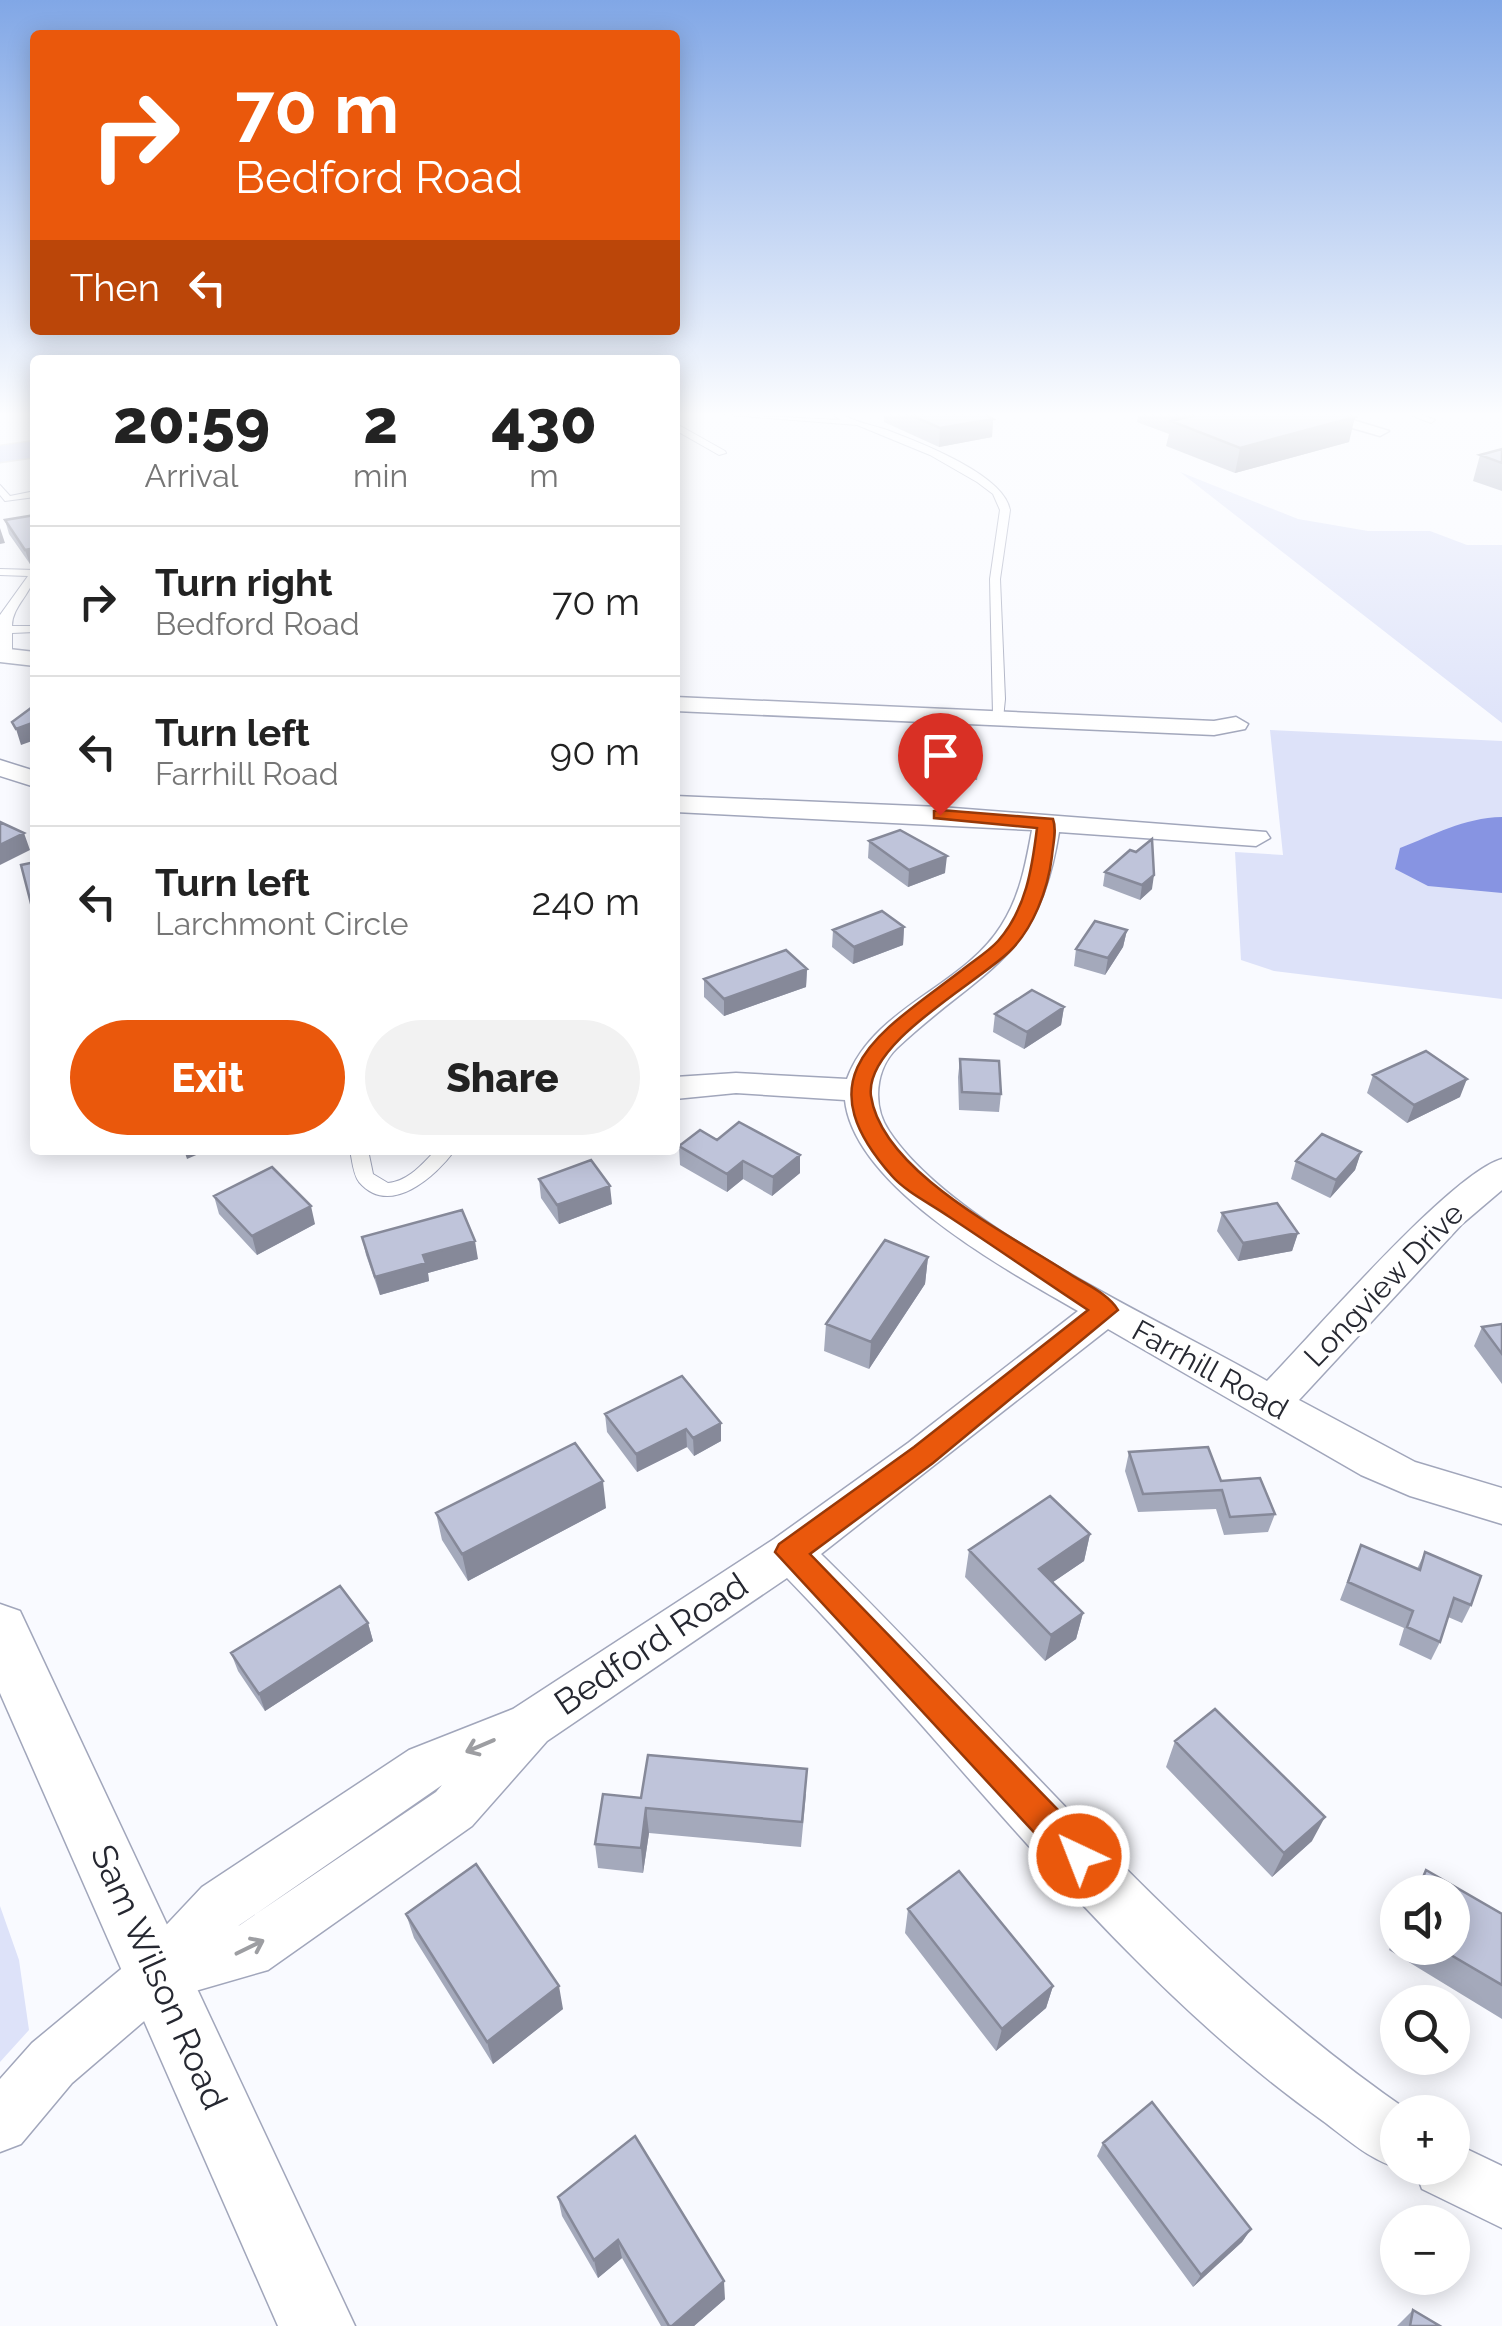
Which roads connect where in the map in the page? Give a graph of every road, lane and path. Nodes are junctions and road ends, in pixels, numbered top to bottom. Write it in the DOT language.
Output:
graph roads {
  1 [pos="1003,523"];
  2 [pos="0,572"];
  3 [pos="30,573"];
  4 [pos="30,581"];
  5 [pos="4,622"];
  6 [pos="30,628"];
  7 [pos="3,655"];
  8 [pos="30,658"];
  9 [pos="680,704"];
  10 [pos="999,716"];
  11 [pos="1236,724"];
  12 [pos="0,768"];
  13 [pos="30,777"];
  14 [pos="680,804"];
  15 [pos="1047,823"];
  16 [pos="1256,838"];
  17 [pos="680,1088"];
  18 [pos="859,1090"];
  19 [pos="360,1155"];
  20 [pos="441,1155"];
  21 [pos="1502,1171"];
  22 [pos="1106,1310"];
  23 [pos="1270,1404"];
  24 [pos="1502,1506"];
  25 [pos="790,1552"];
  26 [pos="0,1629"];
  27 [pos="157,1974"];
  28 [pos="0,2123"];
  29 [pos="1380,2126"];
  30 [pos="1470,2182"];
  31 [pos="1502,2198"];
  32 [pos="317,2326"];
  1 -- 10 [label="lane"];
  2 -- 3 [label="lane"];
  4 -- 5 [label="lane"];
  5 -- 6 [label="lane"];
  5 -- 7 [label="lane"];
  7 -- 8 [label="street"];
  9 -- 10 [label="street"];
  10 -- 11 [label="street"];
  12 -- 13 [label="street"];
  14 -- 15 [label="street"];
  15 -- 16 [label="street"];
  15 -- 18 [label="street"];
  17 -- 18 [label="street"];
  18 -- 22 [label="street, Farrhill Road"];
  19 -- 20 [label="lane"];
  21 -- 23 [label="street, Longview Drive"];
  22 -- 23 [label="street, Farrhill Road"];
  22 -- 25 [label="street, Bedford Road"];
  23 -- 24 [label="street, Farrhill Road"];
  25 -- 27 [label="street, Bedford Road"];
  25 -- 29 [label="street"];
  26 -- 27 [label="street, Sam Wilson Road"];
  27 -- 28 [label="street, Bedford Road"];
  27 -- 32 [label="street, Sam Wilson Road"];
  30 -- 31 [label="street"];
}
